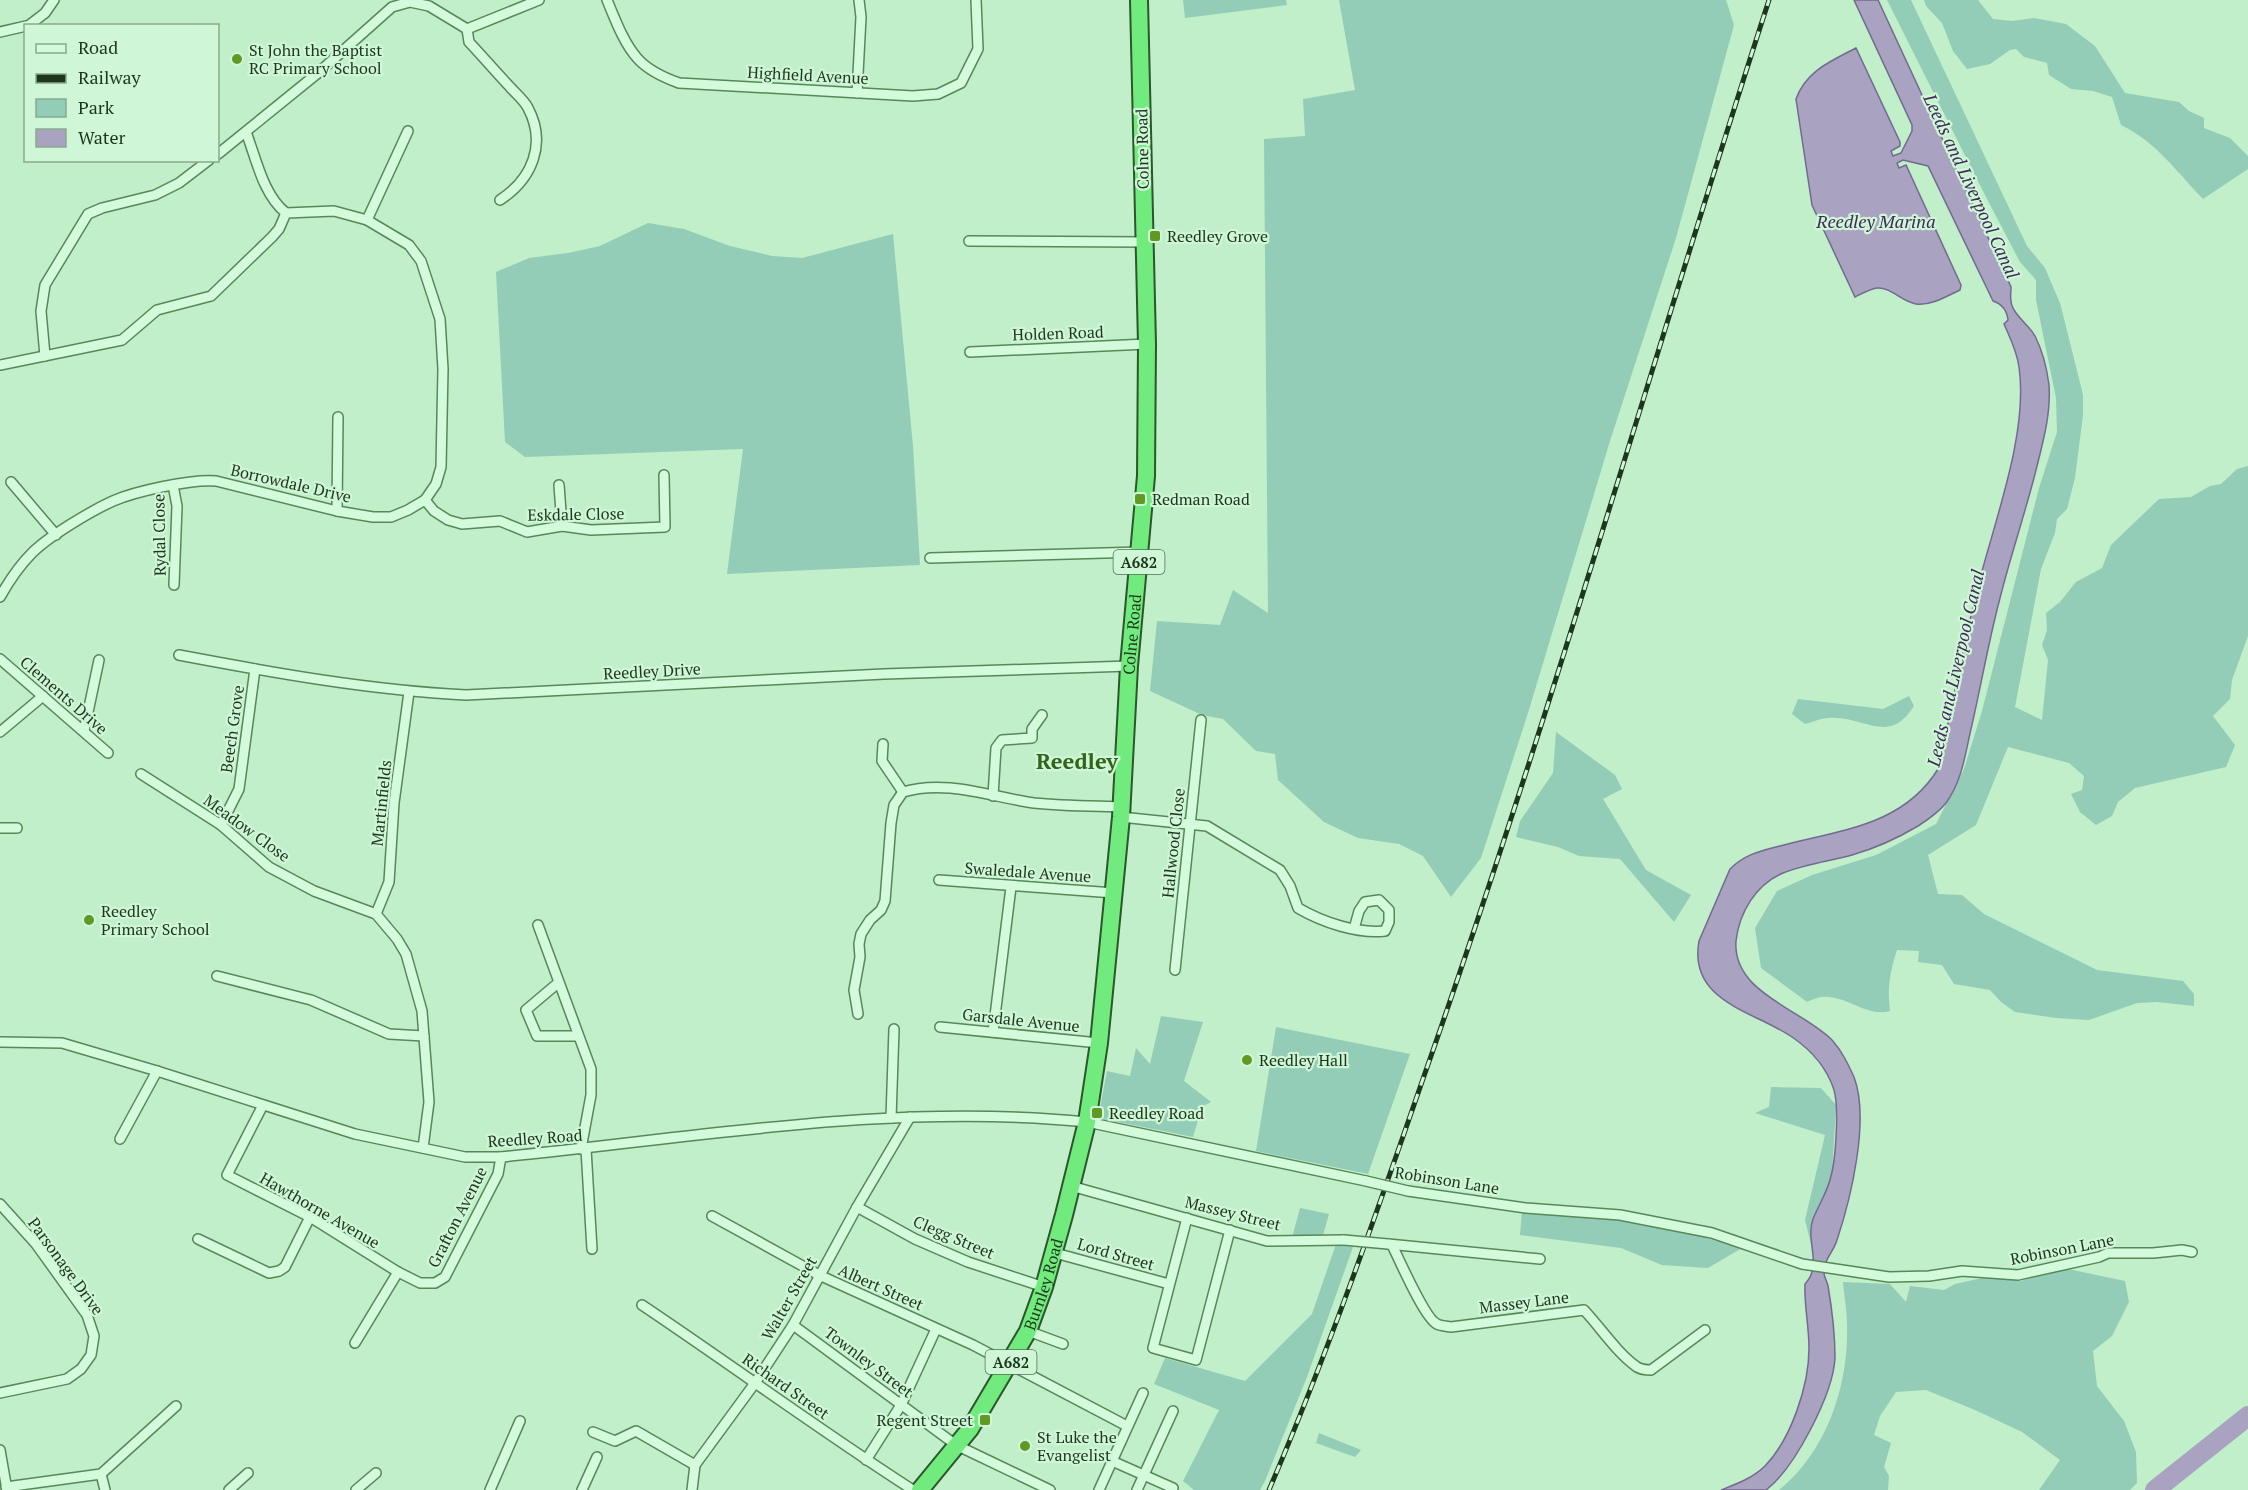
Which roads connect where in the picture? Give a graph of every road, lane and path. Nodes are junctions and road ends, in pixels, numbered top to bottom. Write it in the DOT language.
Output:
graph roads {
  1 [pos="54,0"];
  2 [pos="539,0"];
  3 [pos="607,0"];
  4 [pos="859,0"];
  5 [pos="976,0"];
  6 [pos="1139,0"];
  7 [pos="30,24"];
  8 [pos="24,27"];
  9 [pos="467,29"];
  10 [pos="0,32"];
  11 [pos="857,93"];
  12 [pos="408,131"];
  13 [pos="246,132"];
  14 [pos="219,153"];
  15 [pos="206,162"];
  16 [pos="500,200"];
  17 [pos="286,213"];
  18 [pos="367,220"];
  19 [pos="969,241"];
  20 [pos="1145,242"];
  21 [pos="1148,344"];
  22 [pos="970,351"];
  23 [pos="45,356"];
  24 [pos="0,365"];
  25 [pos="338,417"];
  26 [pos="664,475"];
  27 [pos="11,482"];
  28 [pos="173,485"];
  29 [pos="559,485"];
  30 [pos="425,501"];
  31 [pos="337,511"];
  32 [pos="562,526"];
  33 [pos="56,535"];
  34 [pos="1140,552"];
  35 [pos="930,558"];
  36 [pos="174,585"];
  37 [pos="0,597"];
  38 [pos="179,655"];
  39 [pos="0,659"];
  40 [pos="99,660"];
  41 [pos="1129,666"];
  42 [pos="255,669"];
  43 [pos="409,692"];
  44 [pos="43,696"];
  45 [pos="1042,715"];
  46 [pos="1201,720"];
  47 [pos="84,731"];
  48 [pos="0,732"];
  49 [pos="883,744"];
  50 [pos="108,753"];
  51 [pos="141,774"];
  52 [pos="903,792"];
  53 [pos="993,796"];
  54 [pos="1122,812"];
  55 [pos="1191,823"];
  56 [pos="221,825"];
  57 [pos="0,828"];
  58 [pos="17,828"];
  59 [pos="939,880"];
  60 [pos="1011,887"];
  61 [pos="1114,893"];
  62 [pos="376,914"];
  63 [pos="538,925"];
  64 [pos="1354,929"];
  65 [pos="1175,970"];
  66 [pos="217,976"];
  67 [pos="558,983"];
  68 [pos="858,1014"];
  69 [pos="940,1027"];
  70 [pos="894,1029"];
  71 [pos="993,1032"];
  72 [pos="424,1036"];
  73 [pos="579,1036"];
  74 [pos="0,1042"];
  75 [pos="1099,1043"];
  76 [pos="157,1071"];
  77 [pos="263,1105"];
  78 [pos="910,1117"];
  79 [pos="891,1118"];
  80 [pos="1087,1122"];
  81 [pos="120,1139"];
  82 [pos="423,1149"];
  83 [pos="584,1149"];
  84 [pos="501,1157"];
  85 [pos="1071,1186"];
  86 [pos="0,1204"];
  87 [pos="857,1207"];
  88 [pos="712,1216"];
  89 [pos="310,1217"];
  90 [pos="1187,1218"];
  91 [pos="1230,1230"];
  92 [pos="198,1239"];
  93 [pos="1390,1245"];
  94 [pos="592,1249"];
  95 [pos="2192,1252"];
  96 [pos="1055,1253"];
  97 [pos="1540,1259"];
  98 [pos="398,1272"];
  99 [pos="819,1275"];
  100 [pos="1169,1284"];
  101 [pos="1044,1287"];
  102 [pos="642,1305"];
  103 [pos="793,1325"];
  104 [pos="936,1329"];
  105 [pos="1705,1330"];
  106 [pos="1028,1331"];
  107 [pos="355,1343"];
  108 [pos="1063,1344"];
  109 [pos="1010,1364"];
  110 [pos="755,1383"];
  111 [pos="0,1393"];
  112 [pos="1143,1393"];
  113 [pos="901,1405"];
  114 [pos="176,1406"];
  115 [pos="1173,1411"];
  116 [pos="520,1421"];
  117 [pos="1127,1426"];
  118 [pos="593,1432"];
  119 [pos="956,1445"];
  120 [pos="0,1450"];
  121 [pos="597,1456"];
  122 [pos="866,1460"];
  123 [pos="1112,1461"];
  124 [pos="695,1465"];
  125 [pos="248,1473"];
  126 [pos="376,1473"];
  127 [pos="101,1474"];
  128 [pos="1143,1476"];
  129 [pos="1173,1488"];
  130 [pos="7,1489"];
  131 [pos="105,1490"];
  132 [pos="229,1490"];
  133 [pos="356,1490"];
  134 [pos="490,1490"];
  135 [pos="582,1490"];
  136 [pos="692,1490"];
  137 [pos="913,1490"];
  138 [pos="920,1490"];
  139 [pos="1050,1490"];
  140 [pos="1099,1490"];
  141 [pos="1137,1490"];
  1 -- 7 [label="street"];
  2 -- 9 [label="street"];
  3 -- 11 [label="street, Highfield Avenue"];
  4 -- 11 [label="street"];
  5 -- 11 [label="street, Highfield Avenue"];
  6 -- 20 [label="highway, Colne Road / A682"];
  8 -- 10 [label="street"];
  9 -- 13 [label="street"];
  9 -- 16 [label="street"];
  12 -- 18 [label="street"];
  13 -- 14 [label="street"];
  13 -- 17 [label="street"];
  15 -- 23 [label="street"];
  17 -- 18 [label="street"];
  17 -- 23 [label="street"];
  18 -- 30 [label="street"];
  19 -- 20 [label="street"];
  20 -- 21 [label="highway, Colne Road / A682"];
  21 -- 22 [label="street, Holden Road"];
  21 -- 34 [label="highway, Colne Road / A682"];
  23 -- 24 [label="street"];
  25 -- 31 [label="street"];
  26 -- 32 [label="street, Eskdale Close"];
  27 -- 33 [label="street"];
  28 -- 31 [label="street, Borrowdale Drive"];
  28 -- 33 [label="street, Borrowdale Drive"];
  28 -- 36 [label="street, Rydal Close"];
  29 -- 32 [label="street"];
  30 -- 31 [label="street, Borrowdale Drive"];
  30 -- 32 [label="street, Eskdale Close"];
  33 -- 37 [label="street, Borrowdale Drive"];
  34 -- 35 [label="street"];
  34 -- 41 [label="highway, Colne Road / A682"];
  38 -- 42 [label="street, Reedley Drive"];
  39 -- 44 [label="street, Clements Drive"];
  40 -- 47 [label="street"];
  41 -- 43 [label="street, Reedley Drive"];
  41 -- 54 [label="highway, Colne Road / A682"];
  42 -- 43 [label="street, Reedley Drive"];
  42 -- 56 [label="street, Beech Grove"];
  43 -- 62 [label="street, Martinfields"];
  44 -- 47 [label="street, Clements Drive"];
  44 -- 48 [label="street"];
  45 -- 53 [label="street"];
  46 -- 55 [label="street, Hallwood Close"];
  47 -- 50 [label="street, Clements Drive"];
  49 -- 52 [label="street"];
  51 -- 56 [label="street, Meadow Close"];
  52 -- 53 [label="street"];
  52 -- 68 [label="street"];
  53 -- 54 [label="street"];
  54 -- 55 [label="street"];
  54 -- 61 [label="highway, Colne Road / A682"];
  55 -- 64 [label="street"];
  55 -- 65 [label="street, Hallwood Close"];
  56 -- 62 [label="street, Meadow Close"];
  57 -- 58 [label="street"];
  59 -- 60 [label="street, Swaledale Avenue"];
  60 -- 61 [label="street, Swaledale Avenue"];
  60 -- 71 [label="street"];
  61 -- 75 [label="highway, Colne Road / A682"];
  62 -- 72 [label="street, Meadow Close"];
  63 -- 67 [label="street"];
  66 -- 72 [label="street"];
  67 -- 73 [label="street"];
  67 -- 73 [label="street"];
  69 -- 71 [label="street, Garsdale Avenue"];
  70 -- 79 [label="street"];
  71 -- 75 [label="street, Garsdale Avenue"];
  72 -- 82 [label="street, Meadow Close"];
  73 -- 83 [label="street"];
  74 -- 76 [label="street, Reedley Road"];
  75 -- 80 [label="highway, Colne Road / A682"];
  76 -- 77 [label="street, Reedley Road"];
  76 -- 81 [label="street"];
  77 -- 82 [label="street, Reedley Road"];
  77 -- 89 [label="street, Hawthorne Avenue"];
  78 -- 79 [label="street, Reedley Road"];
  78 -- 80 [label="street, Reedley Road"];
  78 -- 87 [label="street, Walter Street"];
  79 -- 83 [label="street, Reedley Road"];
  80 -- 85 [label="highway, Burnley Road / A682"];
  80 -- 95 [label="street, Robinson Lane, bridge"];
  82 -- 84 [label="street, Reedley Road"];
  83 -- 84 [label="street, Reedley Road"];
  83 -- 94 [label="street"];
  84 -- 98 [label="street, Grafton Avenue"];
  85 -- 90 [label="street, Massey Street"];
  85 -- 96 [label="highway, Burnley Road / A682"];
  86 -- 111 [label="street, Parsonage Drive"];
  87 -- 99 [label="street, Walter Street"];
  87 -- 101 [label="street, Clegg Street"];
  88 -- 99 [label="street, Albert Street"];
  89 -- 92 [label="street"];
  89 -- 98 [label="street, Hawthorne Avenue"];
  90 -- 91 [label="street, Massey Street"];
  90 -- 100 [label="street"];
  91 -- 93 [label="street, Massey Street, bridge"];
  91 -- 100 [label="street"];
  93 -- 97 [label="street, Massey Street"];
  93 -- 105 [label="street, Massey Lane"];
  96 -- 100 [label="street, Lord Street"];
  96 -- 101 [label="highway, Burnley Road / A682"];
  98 -- 107 [label="street"];
  99 -- 103 [label="street, Walter Street"];
  99 -- 104 [label="street, Albert Street"];
  101 -- 106 [label="highway, Burnley Road / A682"];
  102 -- 110 [label="street, Richard Street"];
  103 -- 110 [label="street, Walter Street"];
  103 -- 113 [label="street, Townley Street"];
  104 -- 109 [label="street, Albert Street"];
  104 -- 113 [label="street"];
  106 -- 108 [label="street"];
  106 -- 109 [label="highway, Burnley Road / A682"];
  109 -- 117 [label="street, Albert Street"];
  109 -- 119 [label="highway, Burnley Road / A682"];
  110 -- 122 [label="street, Richard Street"];
  110 -- 124 [label="street, Walter Street"];
  112 -- 117 [label="street"];
  113 -- 119 [label="street, Townley Street"];
  113 -- 122 [label="street"];
  114 -- 127 [label="street"];
  115 -- 128 [label="street"];
  116 -- 134 [label="street"];
  117 -- 123 [label="street"];
  118 -- 124 [label="street"];
  119 -- 138 [label="highway, Burnley Road / A682"];
  119 -- 139 [label="street"];
  120 -- 130 [label="street"];
  121 -- 135 [label="street"];
  122 -- 137 [label="street, Richard Street"];
  123 -- 128 [label="street"];
  123 -- 140 [label="street"];
  124 -- 136 [label="street, Walter Street"];
  125 -- 132 [label="street"];
  126 -- 133 [label="street"];
  127 -- 130 [label="street"];
  127 -- 131 [label="street"];
  128 -- 129 [label="street"];
  128 -- 141 [label="street"];
}
